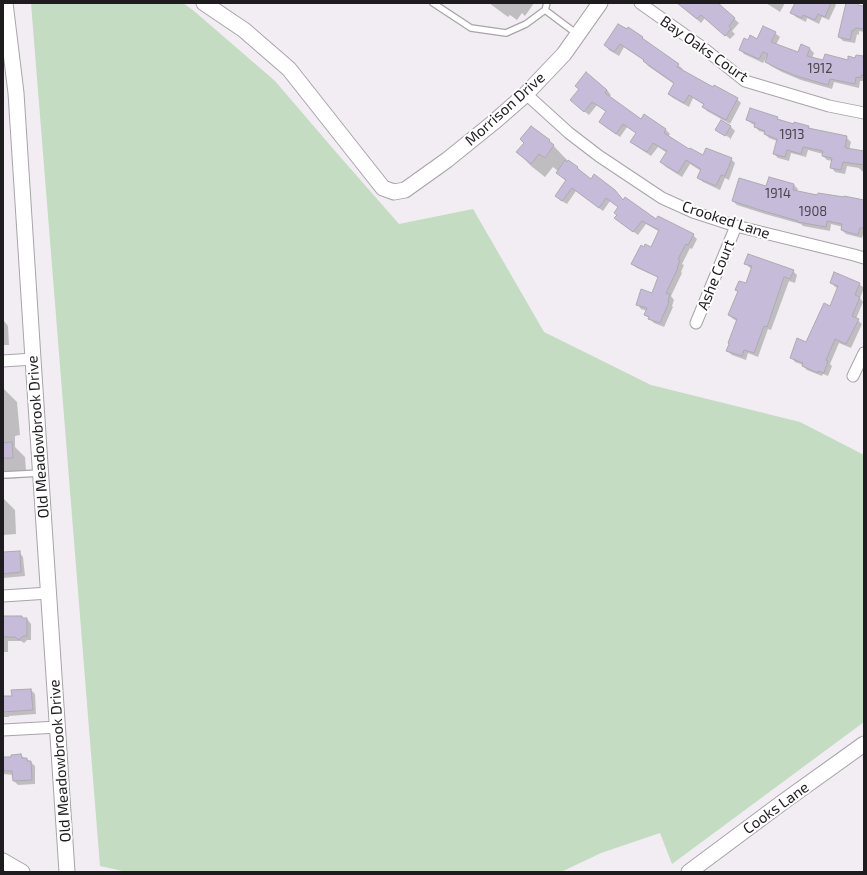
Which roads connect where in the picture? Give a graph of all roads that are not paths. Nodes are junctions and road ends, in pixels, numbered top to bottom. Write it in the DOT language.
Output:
graph roads {
  1 [pos="5,3"];
  2 [pos="204,3"];
  3 [pos="434,3"];
  4 [pos="547,3"];
  5 [pos="600,3"];
  6 [pos="640,3"];
  7 [pos="545,10"];
  8 [pos="577,34"];
  9 [pos="526,94"];
  10 [pos="864,113"];
  11 [pos="736,226"];
  12 [pos="864,258"];
  13 [pos="696,324"];
  14 [pos="864,353"];
  15 [pos="33,359"];
  16 [pos="3,361"];
  17 [pos="853,376"];
  18 [pos="41,473"];
  19 [pos="3,475"];
  20 [pos="49,593"];
  21 [pos="3,596"];
  22 [pos="58,727"];
  23 [pos="3,730"];
  24 [pos="864,744"];
  25 [pos="3,861"];
  26 [pos="22,872"];
  27 [pos="67,872"];
  28 [pos="689,872"];
  1 -- 15 [label="main road, Old Meadowbrook Drive"];
  2 -- 9 [label="main road, Morrison Drive"];
  3 -- 7 [label="lane"];
  4 -- 7 [label="lane"];
  5 -- 8 [label="main road, Morrison Drive"];
  6 -- 10 [label="street, Bay Oaks Court"];
  7 -- 8 [label="lane"];
  8 -- 9 [label="main road, Morrison Drive"];
  9 -- 11 [label="street, Crooked Lane"];
  11 -- 12 [label="street, Crooked Lane"];
  11 -- 13 [label="street, Ashe Court"];
  14 -- 17 [label="street"];
  15 -- 16 [label="street"];
  15 -- 18 [label="main road, Old Meadowbrook Drive"];
  18 -- 19 [label="lane"];
  18 -- 20 [label="main road, Old Meadowbrook Drive"];
  20 -- 21 [label="street"];
  20 -- 22 [label="main road, Old Meadowbrook Drive"];
  22 -- 23 [label="street"];
  22 -- 27 [label="main road, Old Meadowbrook Drive"];
  24 -- 28 [label="main road, Cooks Lane"];
  25 -- 26 [label="main road"];
}
